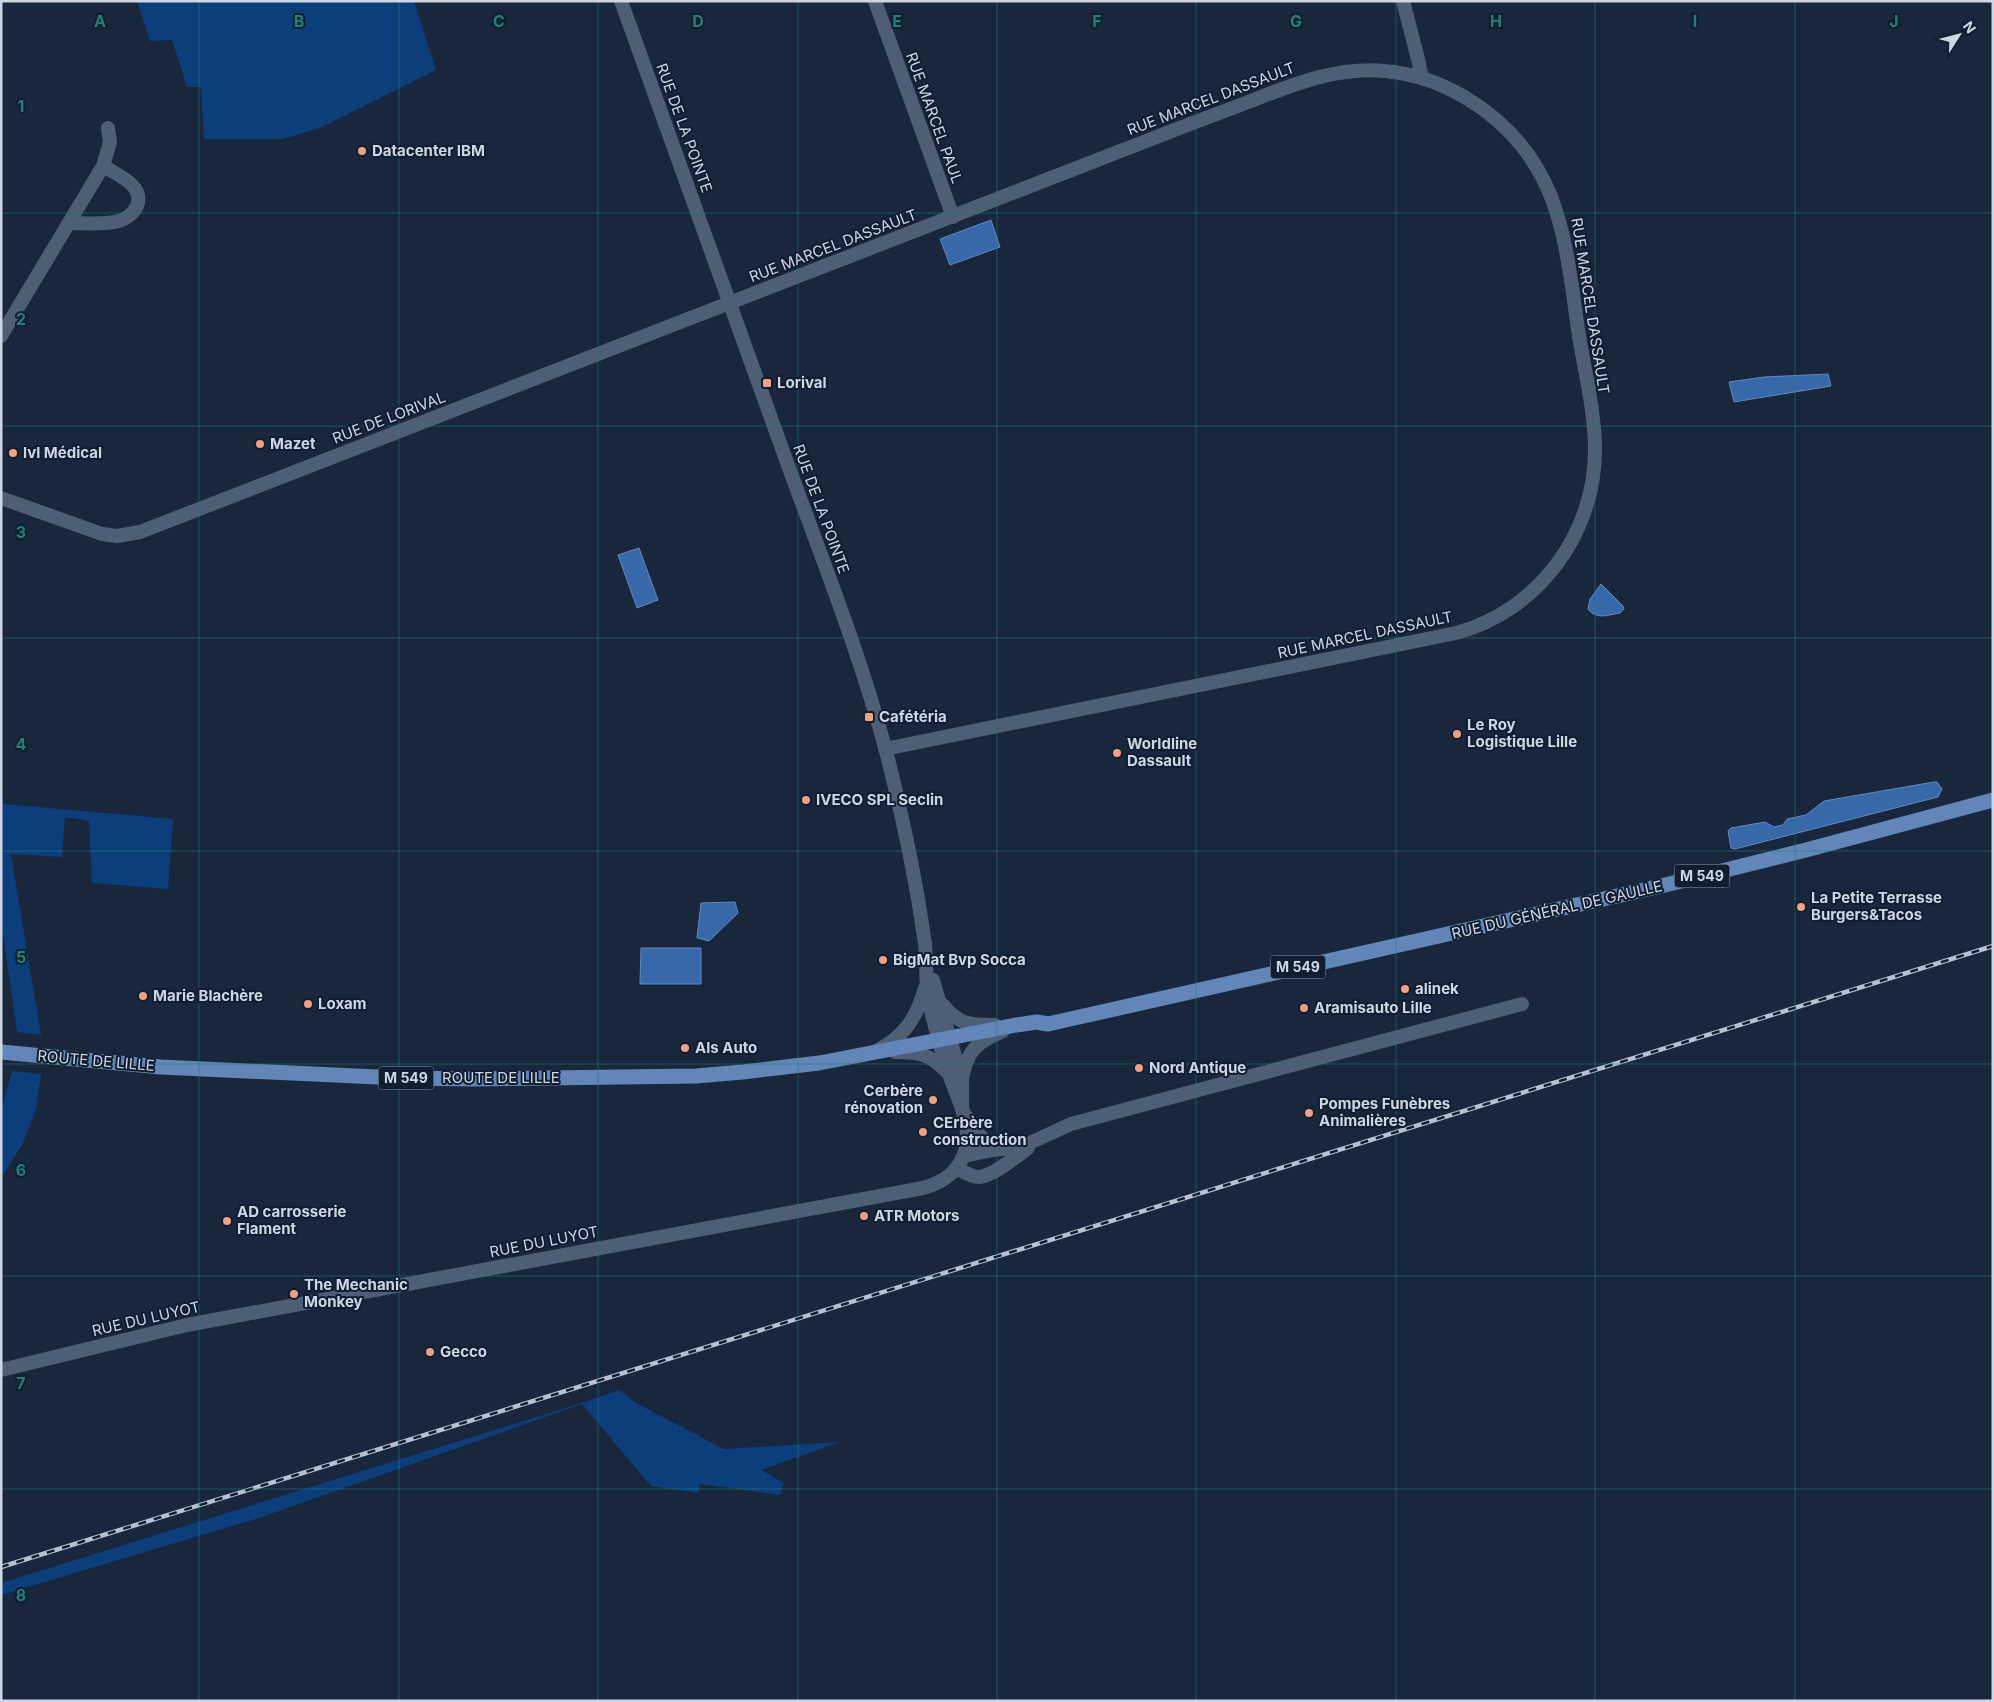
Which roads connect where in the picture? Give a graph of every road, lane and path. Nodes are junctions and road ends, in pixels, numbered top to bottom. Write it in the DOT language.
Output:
graph roads {
  1 [pos="621,1"];
  2 [pos="875,1"];
  3 [pos="1402,1"];
  4 [pos="1422,78"];
  5 [pos="108,128"];
  6 [pos="103,166"];
  7 [pos="953,217"];
  8 [pos="69,223"];
  9 [pos="729,303"];
  10 [pos="1,336"];
  11 [pos="1,498"];
  12 [pos="885,749"];
  13 [pos="1993,800"];
  14 [pos="931,989"];
  15 [pos="1522,1004"];
  16 [pos="1016,1025"];
  17 [pos="945,1039"];
  18 [pos="1,1052"];
  19 [pos="869,1054"];
  20 [pos="949,1075"];
  21 [pos="962,1082"];
  22 [pos="962,1110"];
  23 [pos="1044,1136"];
  24 [pos="993,1150"];
  25 [pos="960,1162"];
  26 [pos="989,1174"];
  27 [pos="1,1370"];
  1 -- 9 [label="street, RUE DE LA POINTE"];
  2 -- 7 [label="street, RUE MARCEL PAUL"];
  3 -- 4 [label="street"];
  4 -- 7 [label="street, RUE MARCEL DASSAULT"];
  4 -- 12 [label="street, RUE MARCEL DASSAULT"];
  5 -- 6 [label="street"];
  6 -- 8 [label="street"];
  6 -- 8 [label="street"];
  7 -- 9 [label="street, RUE MARCEL DASSAULT"];
  8 -- 10 [label="street"];
  9 -- 11 [label="street, RUE DE LORIVAL"];
  9 -- 12 [label="street, RUE DE LA POINTE"];
  12 -- 14 [label="street, RUE DE LA POINTE"];
  13 -- 16 [label="main road, RUE DU GÉNÉRAL DE GAULLE / M 549"];
  14 -- 16 [label="street"];
  14 -- 17 [label="street"];
  14 -- 19 [label="street"];
  15 -- 23 [label="street"];
  16 -- 17 [label="main road, RUE DU GÉNÉRAL DE GAULLE / M 549"];
  16 -- 21 [label="street"];
  17 -- 19 [label="main road, ROUTE DE LILLE / M 549"];
  17 -- 20 [label="street"];
  17 -- 21 [label="street"];
  18 -- 19 [label="main road, ROUTE DE LILLE / M 549"];
  19 -- 20 [label="street"];
  20 -- 22 [label="street"];
  21 -- 22 [label="street"];
  22 -- 24 [label="street"];
  22 -- 25 [label="street"];
  23 -- 24 [label="street"];
  23 -- 26 [label="street"];
  24 -- 25 [label="street"];
  24 -- 26 [label="street"];
  25 -- 26 [label="street"];
  25 -- 27 [label="street, RUE DU LUYOT"];
}
